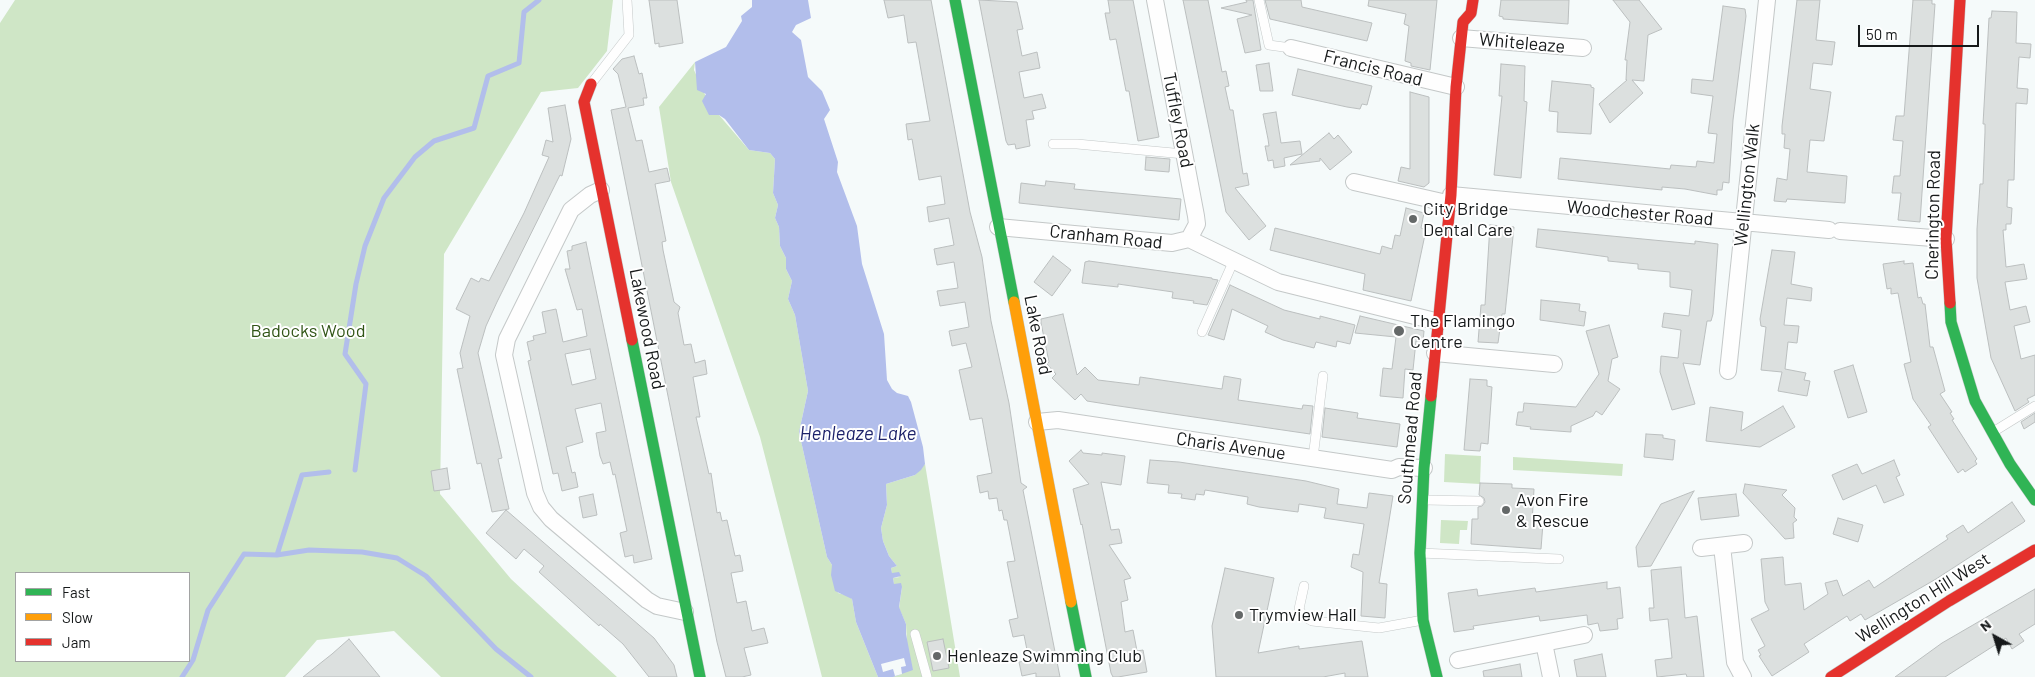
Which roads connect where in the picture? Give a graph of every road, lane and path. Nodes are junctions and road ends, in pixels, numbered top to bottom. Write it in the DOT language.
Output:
graph roads {
  1 [pos="627,0"];
  2 [pos="955,0"];
  3 [pos="1155,0"];
  4 [pos="1259,0"];
  5 [pos="1472,0"];
  6 [pos="1767,0"];
  7 [pos="1960,0"];
  8 [pos="1460,24"];
  9 [pos="1291,48"];
  10 [pos="1583,48"];
  11 [pos="591,84"];
  12 [pos="1456,87"];
  13 [pos="1053,144"];
  14 [pos="1184,154"];
  15 [pos="1354,182"];
  16 [pos="601,190"];
  17 [pos="1451,199"];
  18 [pos="1742,223"];
  19 [pos="998,227"];
  20 [pos="1189,239"];
  21 [pos="1946,239"];
  22 [pos="1234,260"];
  23 [pos="1439,322"];
  24 [pos="1202,332"];
  25 [pos="1435,353"];
  26 [pos="1554,364"];
  27 [pos="1728,371"];
  28 [pos="1323,376"];
  29 [pos="2035,406"];
  30 [pos="1037,422"];
  31 [pos="1992,432"];
  32 [pos="1313,458"];
  33 [pos="1424,468"];
  34 [pos="1422,500"];
  35 [pos="2035,500"];
  36 [pos="1479,501"];
  37 [pos="1744,543"];
  38 [pos="1722,546"];
  39 [pos="1701,548"];
  40 [pos="2035,550"];
  41 [pos="1420,553"];
  42 [pos="1559,559"];
  43 [pos="1304,586"];
  44 [pos="685,612"];
  45 [pos="1423,620"];
  46 [pos="915,634"];
  47 [pos="1584,635"];
  48 [pos="1544,643"];
  49 [pos="1458,660"];
  50 [pos="700,677"];
  51 [pos="927,677"];
  52 [pos="1086,677"];
  53 [pos="1437,677"];
  54 [pos="1551,677"];
  55 [pos="1743,677"];
  56 [pos="1832,677"];
  1 -- 11 [label="lane, Lakewood Road"];
  2 -- 19 [label="street, Lake Road"];
  3 -- 14 [label="street, Tuffley Road"];
  4 -- 9 [label="lane"];
  5 -- 8 [label="street, Southmead Road"];
  6 -- 18 [label="street, Wellington Walk"];
  7 -- 21 [label="street, Cherington Road"];
  8 -- 10 [label="street, Whiteleaze"];
  8 -- 12 [label="street, Southmead Road"];
  9 -- 12 [label="street, Francis Road"];
  11 -- 16 [label="street, Lakewood Road"];
  12 -- 17 [label="street, Southmead Road"];
  13 -- 14 [label="lane"];
  14 -- 20 [label="street, Tuffley Road"];
  15 -- 17 [label="street, Woodchester Road"];
  16 -- 44 [label="street, Lakewood Road"];
  16 -- 44 [label="street"];
  17 -- 18 [label="street, Woodchester Road"];
  17 -- 23 [label="street, Southmead Road"];
  18 -- 21 [label="street, Woodchester Road"];
  18 -- 27 [label="street, Wellington Walk"];
  19 -- 20 [label="street, Cranham Road"];
  19 -- 30 [label="street, Lake Road"];
  20 -- 22 [label="street, Cranham Road"];
  21 -- 31 [label="street, Cherington Road"];
  22 -- 23 [label="street, Cranham Road"];
  22 -- 24 [label="lane"];
  23 -- 25 [label="street, Southmead Road"];
  25 -- 26 [label="street"];
  25 -- 33 [label="street, Southmead Road"];
  28 -- 32 [label="lane"];
  29 -- 31 [label="lane"];
  30 -- 32 [label="street, Charis Avenue"];
  30 -- 52 [label="street, Lake Road"];
  31 -- 35 [label="street, Cherington Road"];
  32 -- 33 [label="street, Charis Avenue"];
  33 -- 34 [label="street, Southmead Road"];
  34 -- 36 [label="lane"];
  34 -- 41 [label="street, Southmead Road"];
  37 -- 38 [label="street"];
  38 -- 39 [label="street"];
  38 -- 55 [label="street"];
  40 -- 56 [label="street, Wellington Hill West"];
  41 -- 42 [label="lane"];
  41 -- 45 [label="street, Southmead Road"];
  43 -- 45 [label="lane"];
  44 -- 50 [label="street, Lakewood Road"];
  45 -- 53 [label="street, Southmead Road"];
  46 -- 51 [label="lane"];
  47 -- 48 [label="street"];
  48 -- 49 [label="street"];
  48 -- 54 [label="street"];
}
